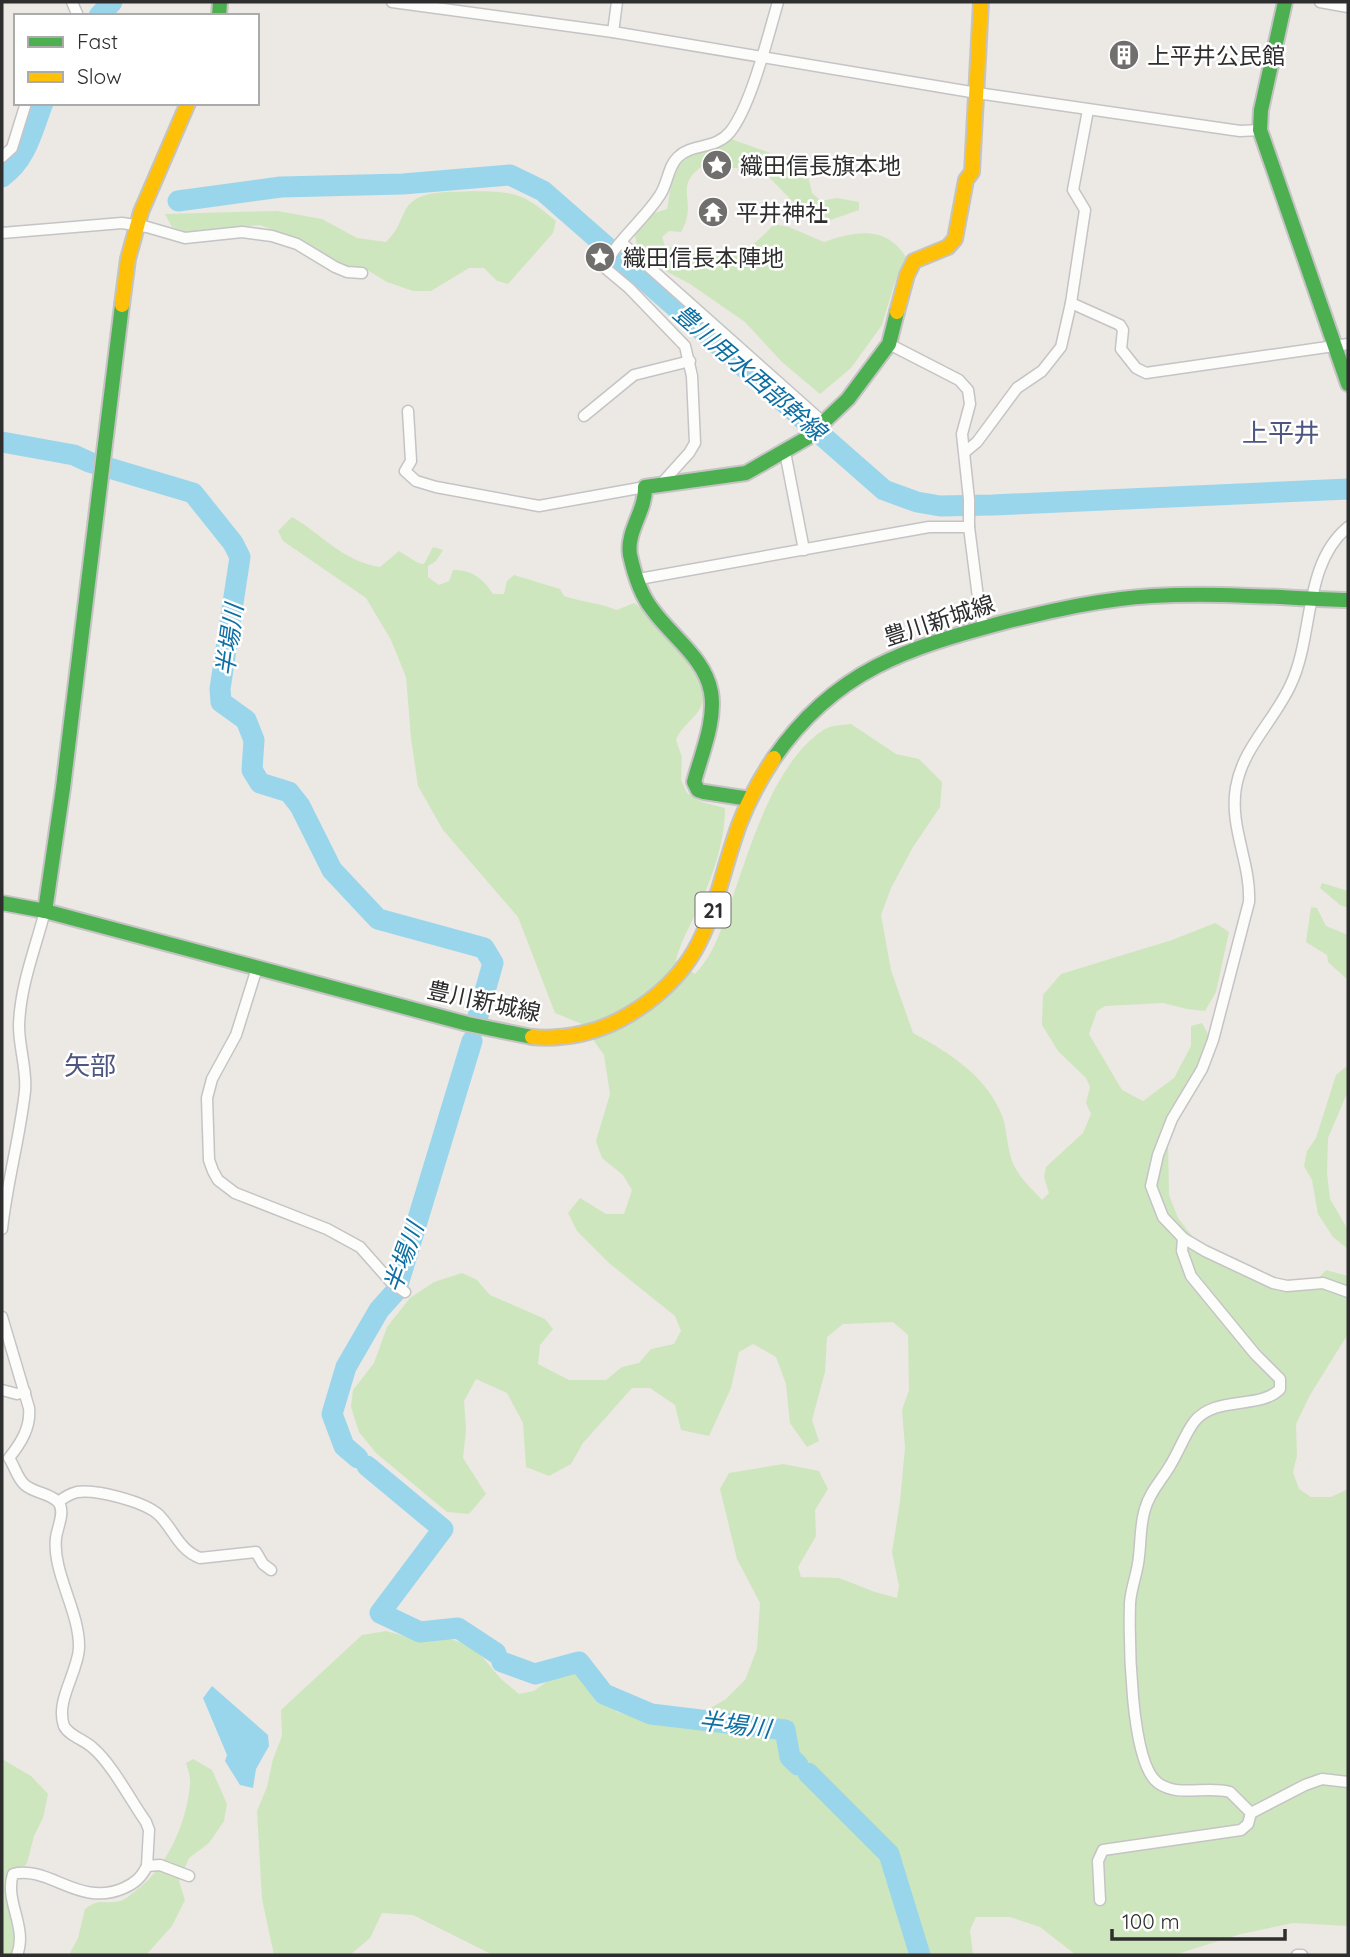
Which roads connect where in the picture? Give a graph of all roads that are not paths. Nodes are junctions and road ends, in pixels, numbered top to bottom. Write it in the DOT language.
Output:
graph roads {
  1 [pos="392,2"];
  2 [pos="617,2"];
  3 [pos="778,2"];
  4 [pos="981,2"];
  5 [pos="1285,2"];
  6 [pos="1320,2"];
  7 [pos="1348,7"];
  8 [pos="613,32"];
  9 [pos="762,55"];
  10 [pos="977,93"];
  11 [pos="25,105"];
  12 [pos="187,105"];
  13 [pos="1088,110"];
  14 [pos="1261,130"];
  15 [pos="2,157"];
  16 [pos="137,224"];
  17 [pos="2,233"];
  18 [pos="620,244"];
  19 [pos="362,273"];
  20 [pos="1071,303"];
  21 [pos="889,344"];
  22 [pos="1342,345"];
  23 [pos="690,360"];
  24 [pos="1348,384"];
  25 [pos="408,411"];
  26 [pos="584,416"];
  27 [pos="821,423"];
  28 [pos="785,452"];
  29 [pos="965,452"];
  30 [pos="661,484"];
  31 [pos="645,487"];
  32 [pos="969,522"];
  33 [pos="1348,527"];
  34 [pos="804,550"];
  35 [pos="639,579"];
  36 [pos="1313,599"];
  37 [pos="1348,600"];
  38 [pos="984,628"];
  39 [pos="750,799"];
  40 [pos="2,903"];
  41 [pos="45,911"];
  42 [pos="257,968"];
  43 [pos="2,1228"];
  44 [pos="1183,1238"];
  45 [pos="405,1292"];
  46 [pos="1348,1292"];
  47 [pos="2,1317"];
  48 [pos="2,1390"];
  49 [pos="25,1392"];
  50 [pos="5,1461"];
  51 [pos="58,1502"];
  52 [pos="271,1570"];
  53 [pos="1348,1782"];
  54 [pos="1251,1813"];
  55 [pos="147,1866"];
  56 [pos="189,1876"];
  57 [pos="1100,1900"];
  58 [pos="17,1955"];
  1 -- 8 [label="street"];
  2 -- 8 [label="street"];
  3 -- 9 [label="street"];
  4 -- 10 [label="street"];
  5 -- 14 [label="street"];
  6 -- 7 [label="street"];
  8 -- 9 [label="street"];
  9 -- 10 [label="street"];
  9 -- 18 [label="street"];
  10 -- 13 [label="street"];
  10 -- 21 [label="street"];
  11 -- 15 [label="street"];
  12 -- 16 [label="street"];
  13 -- 14 [label="street"];
  13 -- 20 [label="street"];
  14 -- 22 [label="street"];
  16 -- 17 [label="street"];
  16 -- 19 [label="street"];
  16 -- 41 [label="street"];
  18 -- 23 [label="street"];
  18 -- 27 [label="street"];
  20 -- 22 [label="street"];
  20 -- 29 [label="street"];
  21 -- 27 [label="street"];
  21 -- 29 [label="street"];
  22 -- 24 [label="street"];
  23 -- 26 [label="street"];
  23 -- 30 [label="street"];
  25 -- 31 [label="street"];
  27 -- 28 [label="street"];
  28 -- 30 [label="street"];
  28 -- 34 [label="street"];
  29 -- 32 [label="street"];
  30 -- 31 [label="street"];
  31 -- 35 [label="street"];
  32 -- 34 [label="street"];
  32 -- 38 [label="street"];
  33 -- 36 [label="street"];
  34 -- 35 [label="street"];
  35 -- 39 [label="street"];
  36 -- 37 [label="street, 豊川新城線 / 21"];
  36 -- 38 [label="street, 豊川新城線 / 21"];
  36 -- 44 [label="street"];
  38 -- 39 [label="street, 豊川新城線 / 21"];
  39 -- 42 [label="street, 豊川新城線 / 21"];
  40 -- 41 [label="street, 豊川新城線 / 21"];
  41 -- 42 [label="street, 豊川新城線 / 21"];
  41 -- 43 [label="street"];
  42 -- 45 [label="street"];
  44 -- 46 [label="street"];
  44 -- 54 [label="street"];
  47 -- 49 [label="street"];
  48 -- 49 [label="street"];
  49 -- 50 [label="street"];
  50 -- 51 [label="street"];
  51 -- 52 [label="street"];
  51 -- 55 [label="street"];
  53 -- 54 [label="street"];
  54 -- 57 [label="street"];
  55 -- 56 [label="street"];
  55 -- 58 [label="street"];
}
